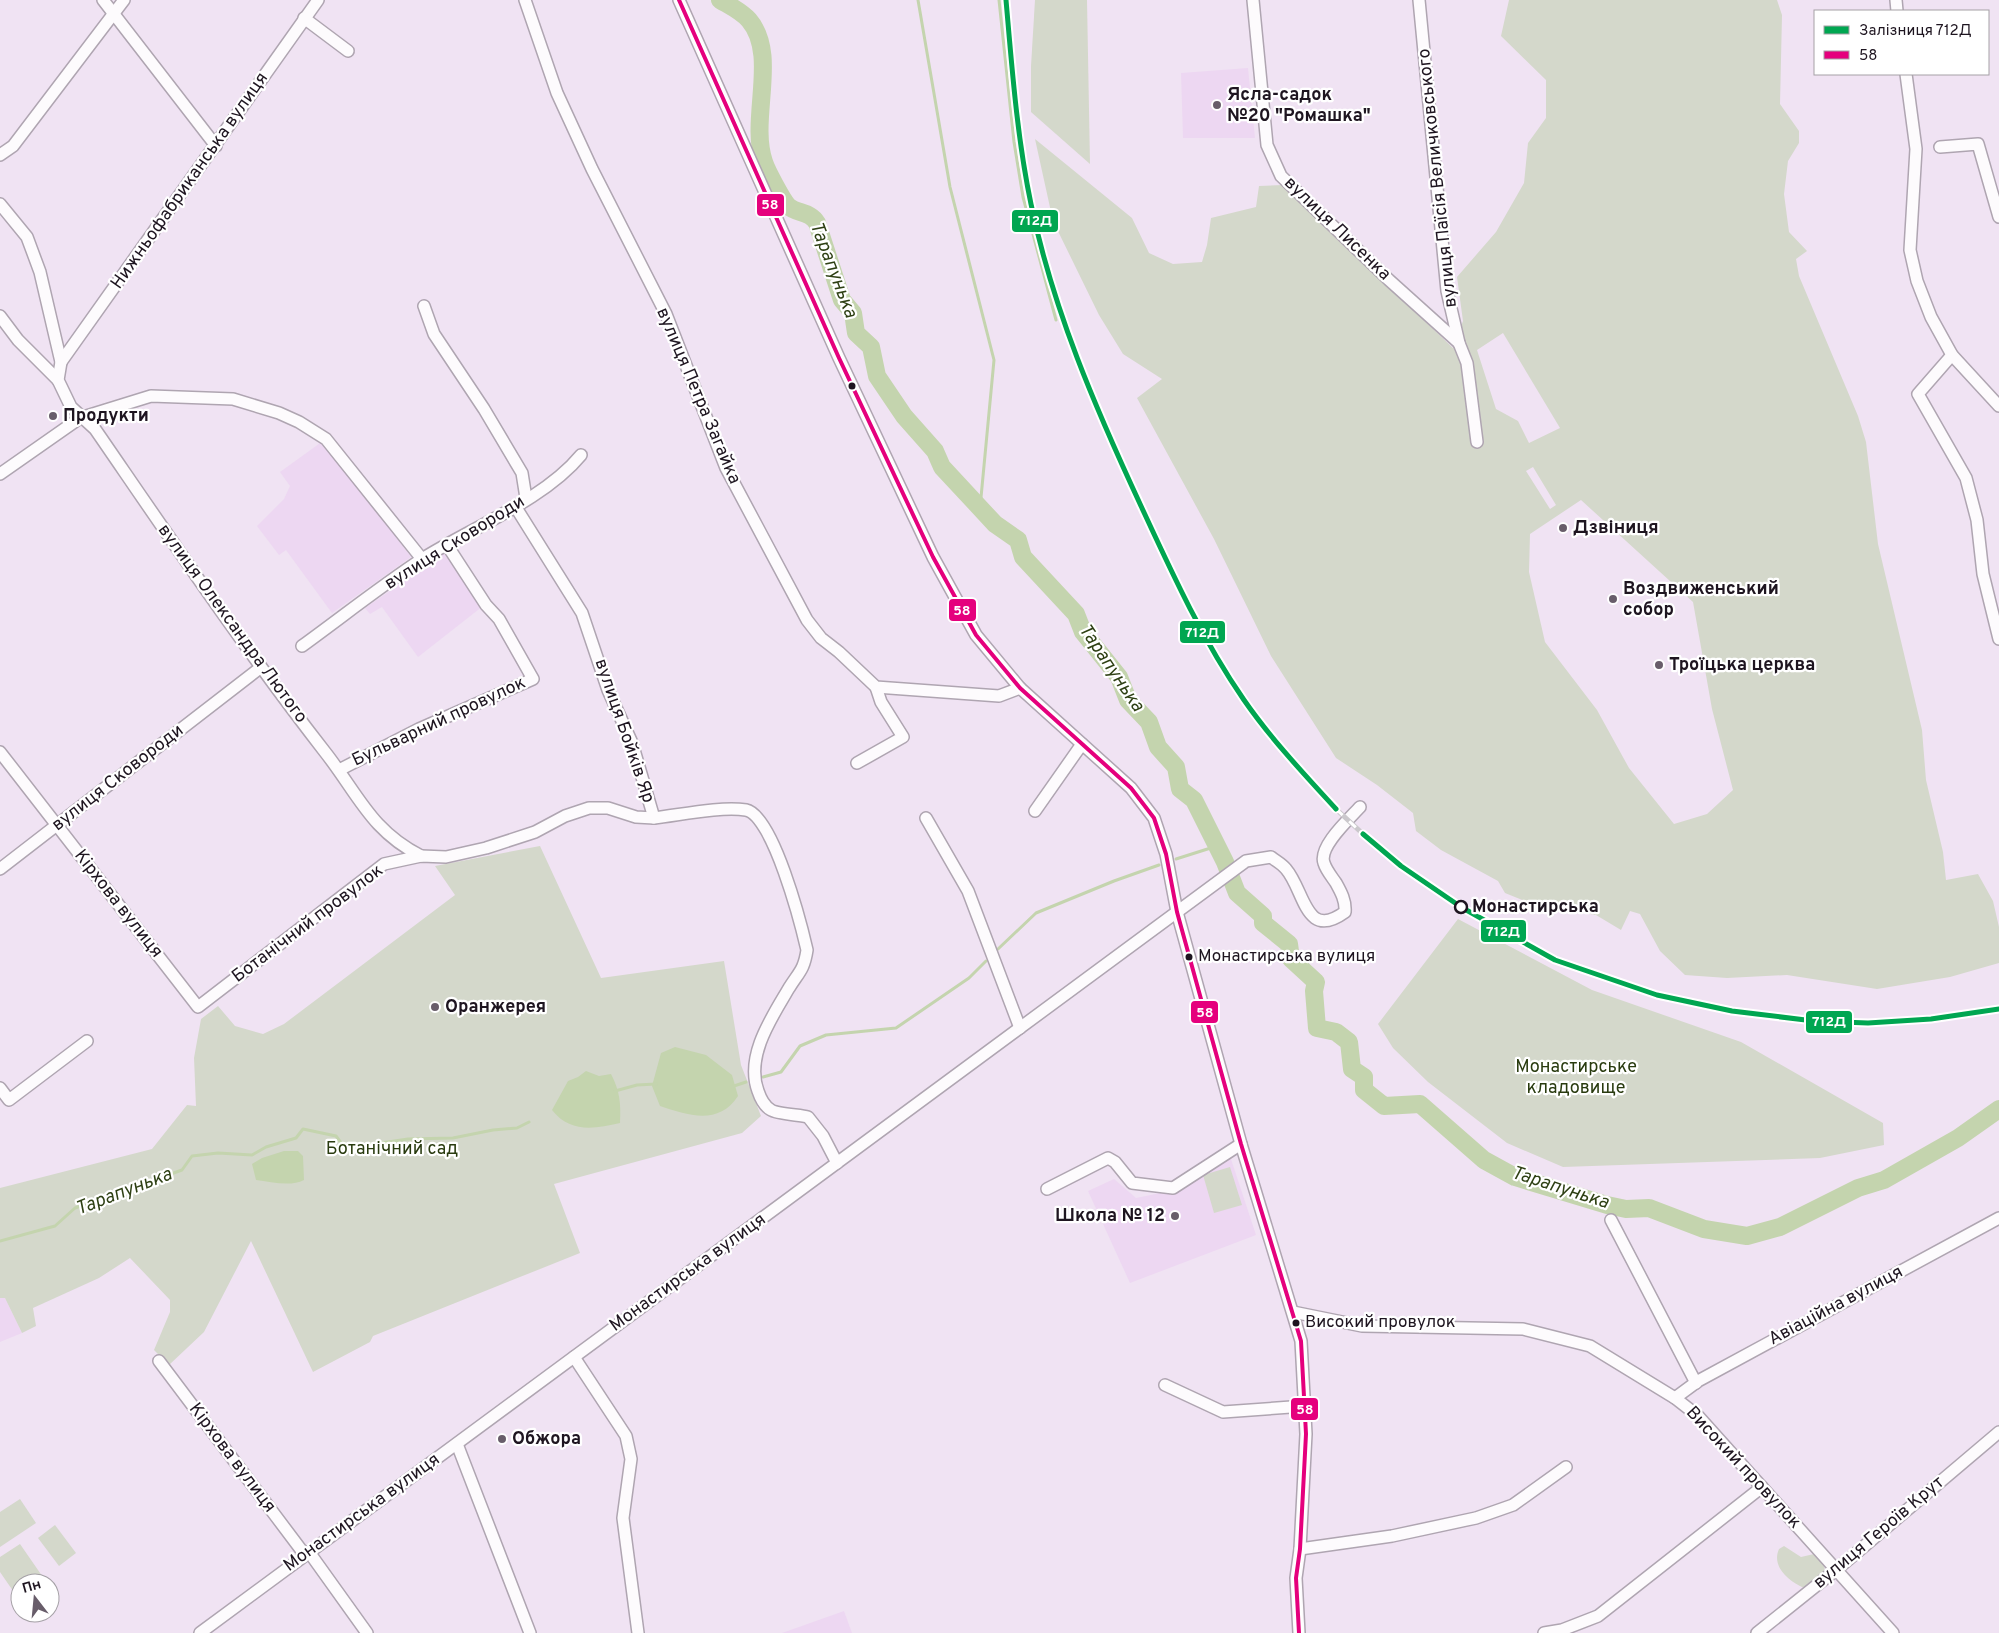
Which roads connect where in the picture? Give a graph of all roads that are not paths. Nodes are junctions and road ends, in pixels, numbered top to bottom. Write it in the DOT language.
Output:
graph roads {
  1 [pos="103,0"];
  2 [pos="124,0"];
  3 [pos="525,0"];
  4 [pos="679,0"];
  5 [pos="1253,0"];
  6 [pos="1419,0"];
  7 [pos="312,2"];
  8 [pos="114,14"];
  9 [pos="304,18"];
  10 [pos="348,51"];
  11 [pos="1906,75"];
  12 [pos="216,146"];
  13 [pos="1940,147"];
  14 [pos="0,155"];
  15 [pos="1,206"];
  16 [pos="1999,217"];
  17 [pos="424,306"];
  18 [pos="0,316"];
  19 [pos="1459,343"];
  20 [pos="1952,355"];
  21 [pos="61,362"];
  22 [pos="58,380"];
  23 [pos="1999,406"];
  24 [pos="80,418"];
  25 [pos="1477,442"];
  26 [pos="581,456"];
  27 [pos="0,474"];
  28 [pos="526,498"];
  29 [pos="515,506"];
  30 [pos="446,545"];
  31 [pos="422,559"];
  32 [pos="1996,609"];
  33 [pos="1999,638"];
  34 [pos="302,646"];
  35 [pos="260,668"];
  36 [pos="876,687"];
  37 [pos="1020,688"];
  38 [pos="1082,744"];
  39 [pos="0,752"];
  40 [pos="857,763"];
  41 [pos="339,770"];
  42 [pos="1360,807"];
  43 [pos="1035,811"];
  44 [pos="654,818"];
  45 [pos="926,818"];
  46 [pos="57,826"];
  47 [pos="421,856"];
  48 [pos="0,869"];
  49 [pos="1177,912"];
  50 [pos="198,1007"];
  51 [pos="1020,1028"];
  52 [pos="87,1041"];
  53 [pos="0,1088"];
  54 [pos="1240,1144"];
  55 [pos="837,1163"];
  56 [pos="1047,1189"];
  57 [pos="1999,1218"];
  58 [pos="1611,1220"];
  59 [pos="1294,1312"];
  60 [pos="574,1357"];
  61 [pos="159,1361"];
  62 [pos="1696,1383"];
  63 [pos="1165,1385"];
  64 [pos="1675,1398"];
  65 [pos="1305,1406"];
  66 [pos="1999,1432"];
  67 [pos="457,1444"];
  68 [pos="1566,1467"];
  69 [pos="1762,1487"];
  70 [pos="1300,1549"];
  71 [pos="307,1554"];
  72 [pos="1837,1569"];
  73 [pos="200,1633"];
  74 [pos="367,1633"];
  75 [pos="530,1633"];
  76 [pos="638,1633"];
  77 [pos="1299,1633"];
  78 [pos="1544,1633"];
  79 [pos="1757,1633"];
  80 [pos="1893,1633"];
  1 -- 8 [label="street"];
  2 -- 8 [label="street"];
  3 -- 36 [label="street, вулиця Петра Загайка"];
  4 -- 37 [label="street"];
  5 -- 19 [label="street, вулиця Лисенка"];
  6 -- 19 [label="street, вулиця Паїсія Величковського"];
  7 -- 9 [label="street, Нижньофабриканська вулиця"];
  8 -- 12 [label="street"];
  8 -- 14 [label="street"];
  9 -- 10 [label="street"];
  9 -- 12 [label="street, Нижньофабриканська вулиця"];
  11 -- 20 [label="street"];
  12 -- 21 [label="street, Нижньофабриканська вулиця"];
  13 -- 16 [label="street"];
  15 -- 21 [label="street"];
  17 -- 28 [label="street"];
  18 -- 22 [label="street, вулиця Олександра Лютого"];
  19 -- 25 [label="street, вулиця Паїсія Величковського"];
  20 -- 23 [label="street"];
  20 -- 32 [label="street"];
  21 -- 22 [label="street"];
  22 -- 24 [label="street, вулиця Олександра Лютого"];
  24 -- 27 [label="street"];
  24 -- 31 [label="street"];
  24 -- 35 [label="street, вулиця Олександра Лютого"];
  26 -- 28 [label="street, вулиця Сковороди"];
  28 -- 29 [label="street, вулиця Сковороди"];
  29 -- 30 [label="street, вулиця Сковороди"];
  29 -- 44 [label="street, вулиця Бойків Яр"];
  30 -- 31 [label="street, вулиця Сковороди"];
  30 -- 41 [label="street, Бульварний провулок"];
  31 -- 34 [label="street, вулиця Сковороди"];
  32 -- 33 [label="street"];
  35 -- 41 [label="street, вулиця Олександра Лютого"];
  35 -- 46 [label="street, вулиця Сковороди"];
  36 -- 37 [label="street"];
  36 -- 40 [label="street"];
  37 -- 38 [label="street"];
  38 -- 43 [label="street"];
  38 -- 49 [label="street"];
  39 -- 46 [label="street, Кірхова вулиця"];
  41 -- 47 [label="street, вулиця Олександра Лютого"];
  42 -- 49 [label="street"];
  44 -- 47 [label="street, Ботанічний провулок"];
  44 -- 55 [label="street, вулиця Бойків Яр"];
  45 -- 51 [label="street"];
  46 -- 48 [label="street, вулиця Сковороди"];
  46 -- 50 [label="street, Кірхова вулиця"];
  47 -- 50 [label="street, Ботанічний провулок"];
  49 -- 51 [label="street, Монастирська вулиця"];
  49 -- 54 [label="street"];
  51 -- 55 [label="street, Монастирська вулиця"];
  52 -- 53 [label="street"];
  54 -- 56 [label="street"];
  54 -- 59 [label="street"];
  55 -- 60 [label="street, Монастирська вулиця"];
  57 -- 62 [label="street, Авіаційна вулиця"];
  58 -- 62 [label="street"];
  59 -- 64 [label="street, Високий провулок"];
  59 -- 65 [label="street"];
  60 -- 67 [label="street, Монастирська вулиця"];
  60 -- 76 [label="street"];
  61 -- 71 [label="street, Кірхова вулиця"];
  62 -- 64 [label="street, Авіаційна вулиця"];
  63 -- 65 [label="street"];
  64 -- 69 [label="street, Високий провулок"];
  65 -- 70 [label="street"];
  66 -- 72 [label="street, вулиця Героїв Крут"];
  67 -- 71 [label="street, Монастирська вулиця"];
  67 -- 75 [label="street"];
  68 -- 70 [label="street"];
  69 -- 72 [label="street, Високий провулок"];
  69 -- 78 [label="street"];
  70 -- 77 [label="street"];
  71 -- 73 [label="street, Монастирська вулиця"];
  71 -- 74 [label="street, Кірхова вулиця"];
  72 -- 79 [label="street, вулиця Героїв Крут"];
  72 -- 80 [label="street, Високий провулок"];
}
